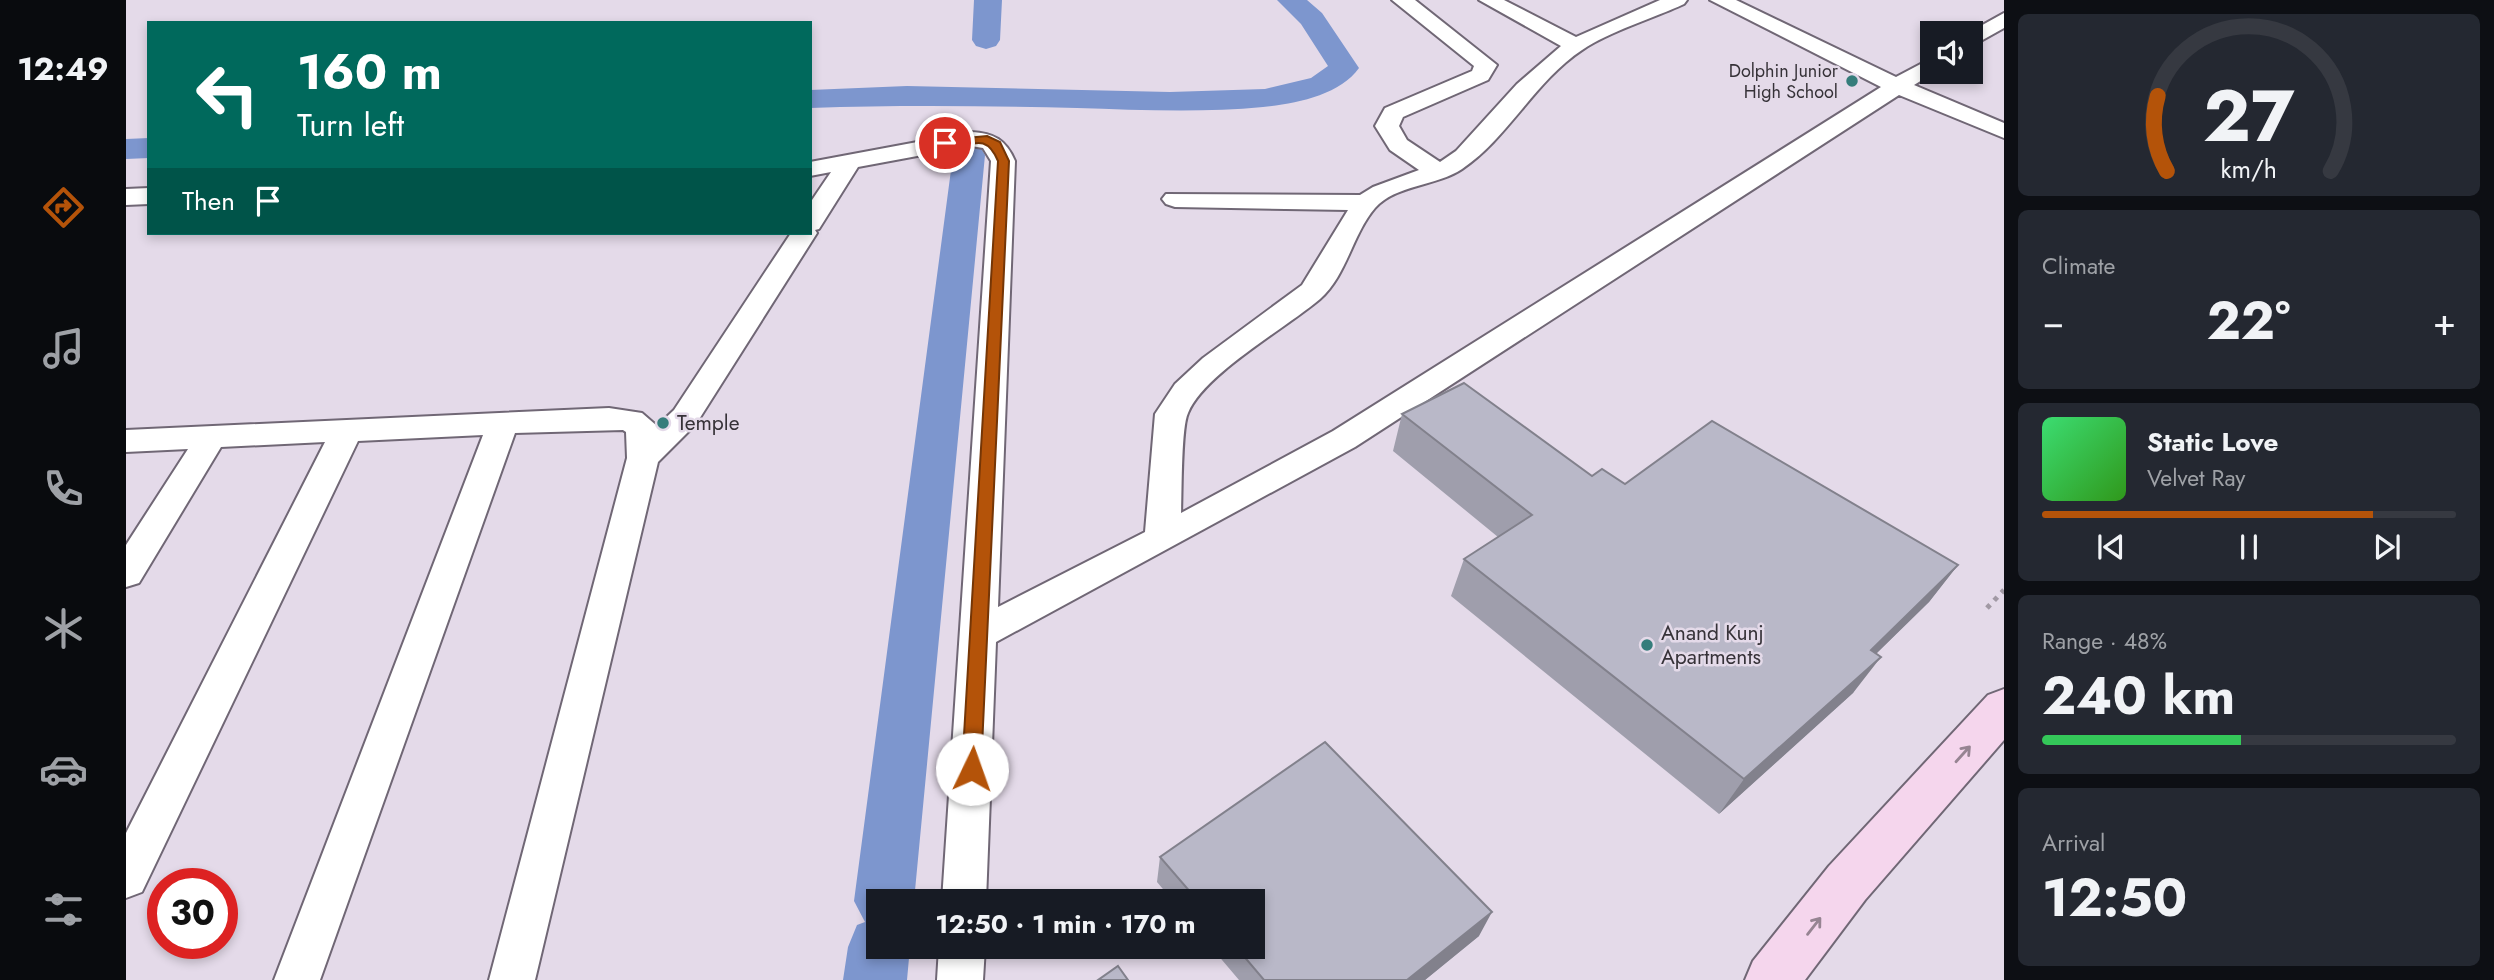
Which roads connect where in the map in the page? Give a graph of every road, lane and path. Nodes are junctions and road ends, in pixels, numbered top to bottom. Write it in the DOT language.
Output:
graph roads {
  1 [pos="1402,0"];
  2 [pos="1489,0"];
  3 [pos="1677,0"];
  4 [pos="1720,0"];
  5 [pos="2004,19"];
  6 [pos="1983,33"];
  7 [pos="1576,45"];
  8 [pos="1920,72"];
  9 [pos="1897,86"];
  10 [pos="2004,131"];
  11 [pos="849,163"];
  12 [pos="812,169"];
  13 [pos="1437,172"];
  14 [pos="147,196"];
  15 [pos="126,197"];
  16 [pos="1175,199"];
  17 [pos="1365,203"];
  18 [pos="812,220"];
  19 [pos="803,235"];
  20 [pos="503,423"];
  21 [pos="348,431"];
  22 [pos="212,436"];
  23 [pos="126,441"];
  24 [pos="643,458"];
  25 [pos="1162,539"];
  26 [pos="126,574"];
  27 [pos="2004,590"];
  28 [pos="1987,608"];
  29 [pos="979,634"];
  30 [pos="2004,708"];
  31 [pos="126,878"];
  32 [pos="965,889"];
  33 [pos="961,959"];
  34 [pos="297,980"];
  35 [pos="512,980"];
  36 [pos="960,980"];
  37 [pos="1772,980"];
  1 -- 13 [label="street"];
  2 -- 7 [label="street"];
  3 -- 7 [label="street"];
  4 -- 9 [label="street"];
  5 -- 6 [label="street"];
  7 -- 13 [label="street"];
  8 -- 9 [label="street"];
  9 -- 10 [label="street"];
  9 -- 25 [label="street"];
  11 -- 12 [label="street"];
  11 -- 18 [label="street"];
  11 -- 29 [label="street"];
  13 -- 17 [label="street"];
  14 -- 15 [label="street"];
  16 -- 17 [label="street"];
  17 -- 25 [label="street"];
  19 -- 24 [label="street"];
  20 -- 21 [label="street"];
  20 -- 24 [label="street"];
  20 -- 34 [label="street"];
  21 -- 22 [label="street"];
  21 -- 31 [label="street"];
  22 -- 23 [label="street"];
  22 -- 26 [label="street"];
  24 -- 35 [label="street"];
  25 -- 29 [label="street"];
  27 -- 28 [label="path"];
  29 -- 32 [label="street"];
  37 -- 30 [label="street, one-way"];
  33 -- 36 [label="street"];
}
